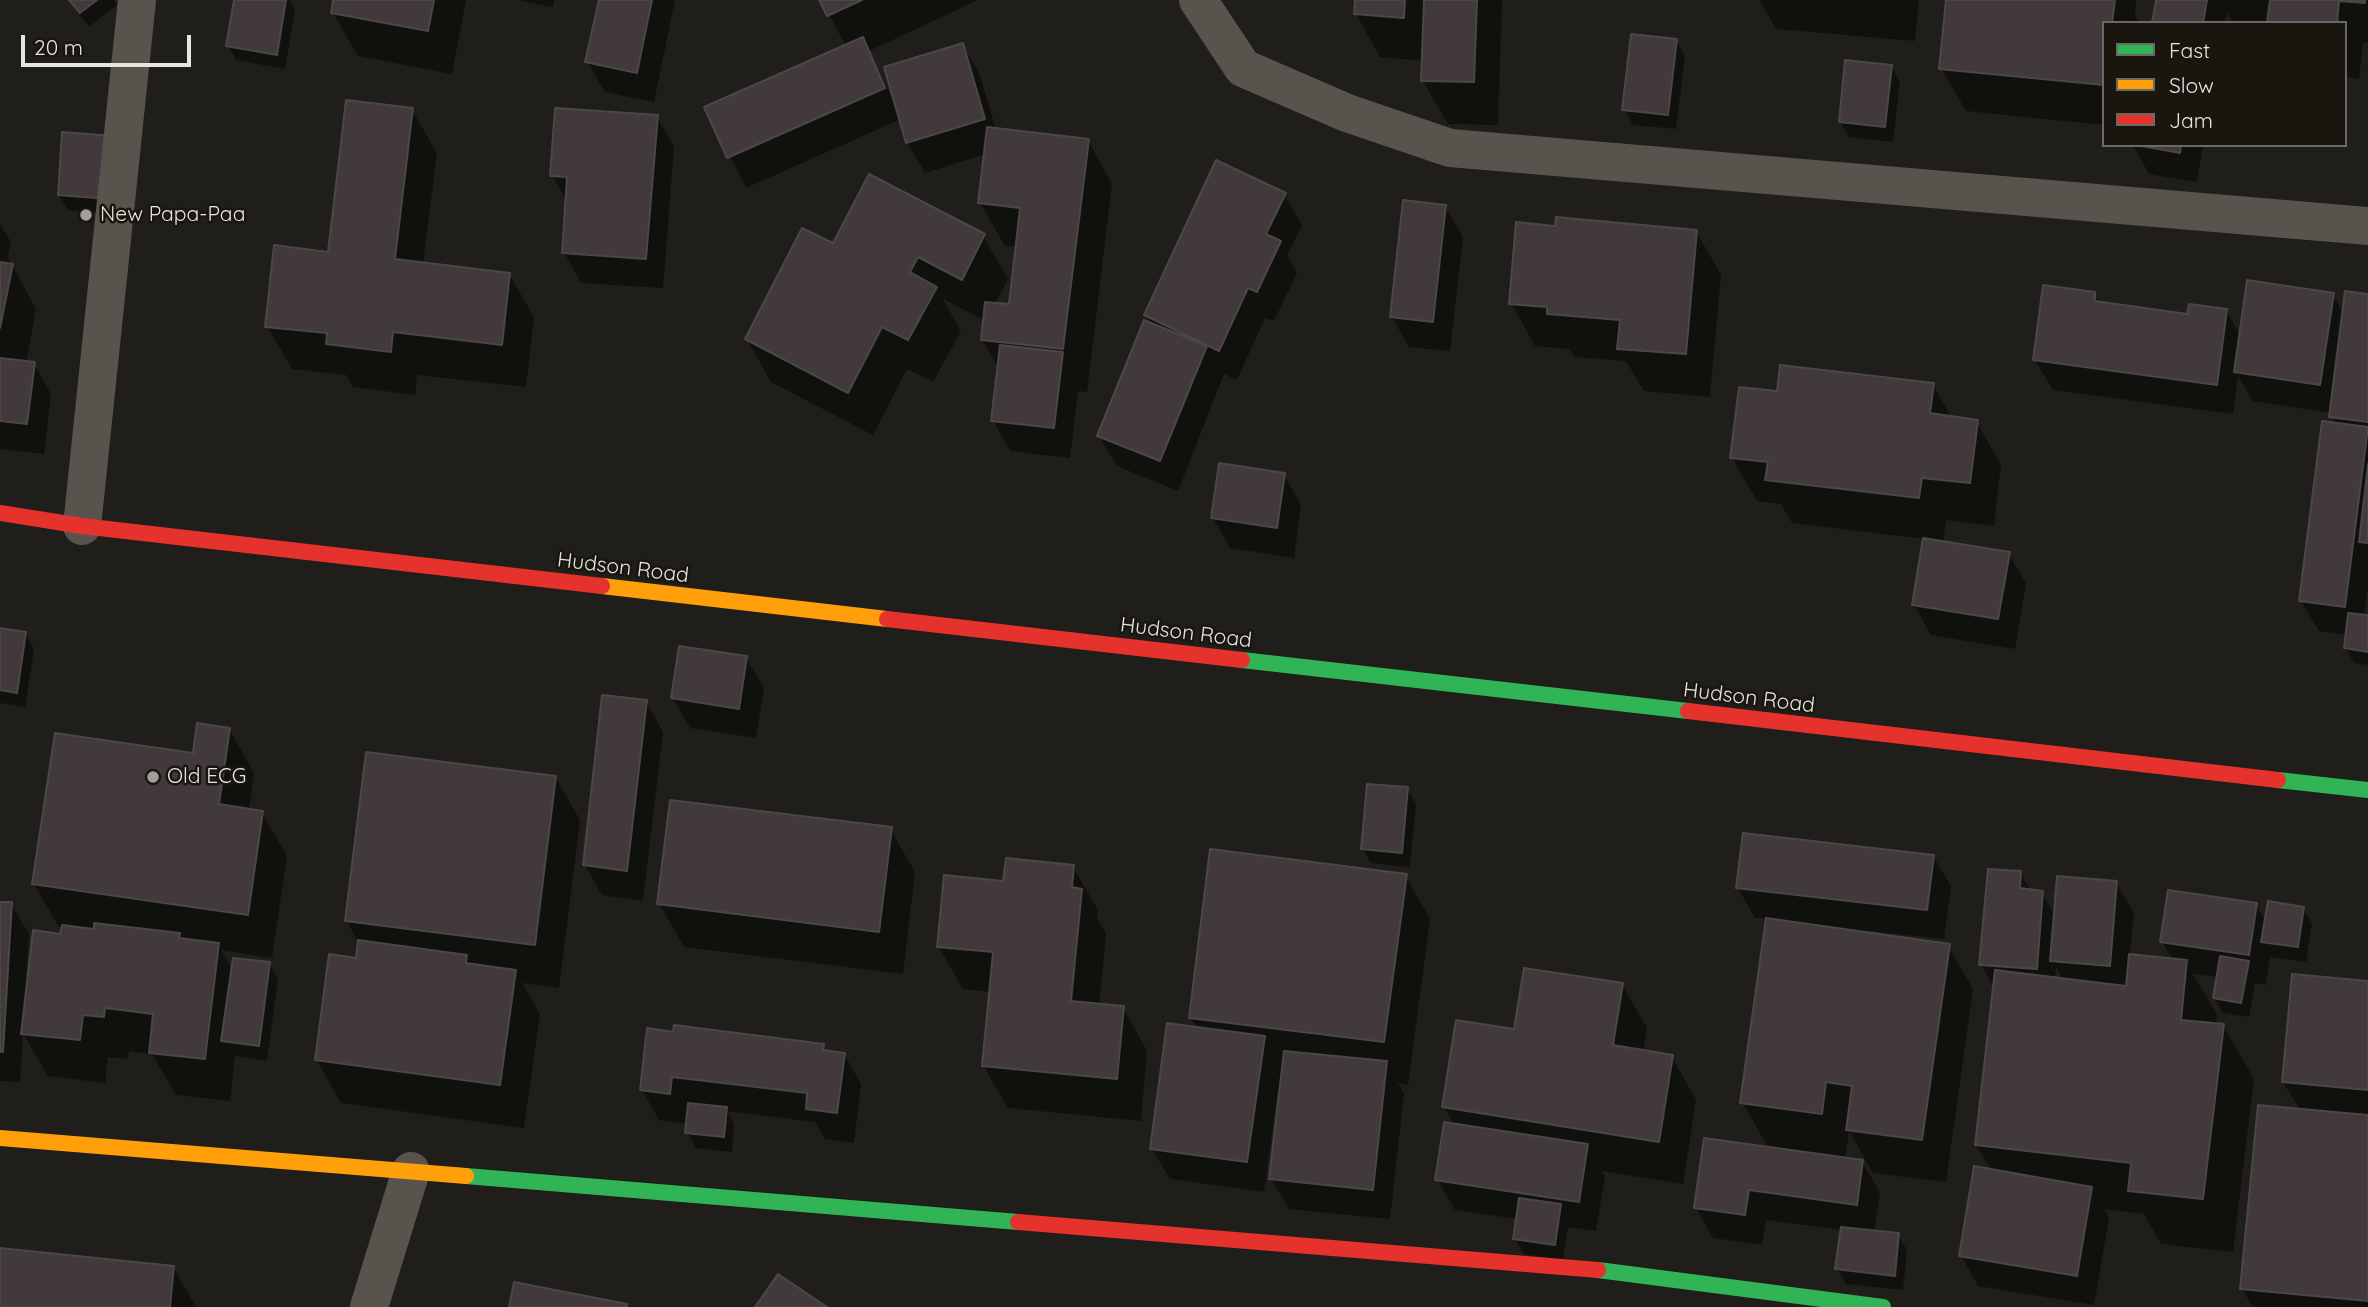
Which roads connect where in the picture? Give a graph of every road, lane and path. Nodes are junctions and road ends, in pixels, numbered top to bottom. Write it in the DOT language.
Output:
graph roads {
  1 [pos="137,0"];
  2 [pos="1198,0"];
  3 [pos="2368,226"];
  4 [pos="0,513"];
  5 [pos="82,526"];
  6 [pos="2368,790"];
  7 [pos="0,1138"];
  8 [pos="411,1171"];
  9 [pos="369,1307"];
  10 [pos="1883,1307"];
  1 -- 5 [label="street"];
  2 -- 3 [label="street"];
  4 -- 5 [label="street, Hudson Road"];
  5 -- 6 [label="street, Hudson Road"];
  7 -- 8 [label="street"];
  8 -- 9 [label="street"];
  8 -- 10 [label="street"];
}
